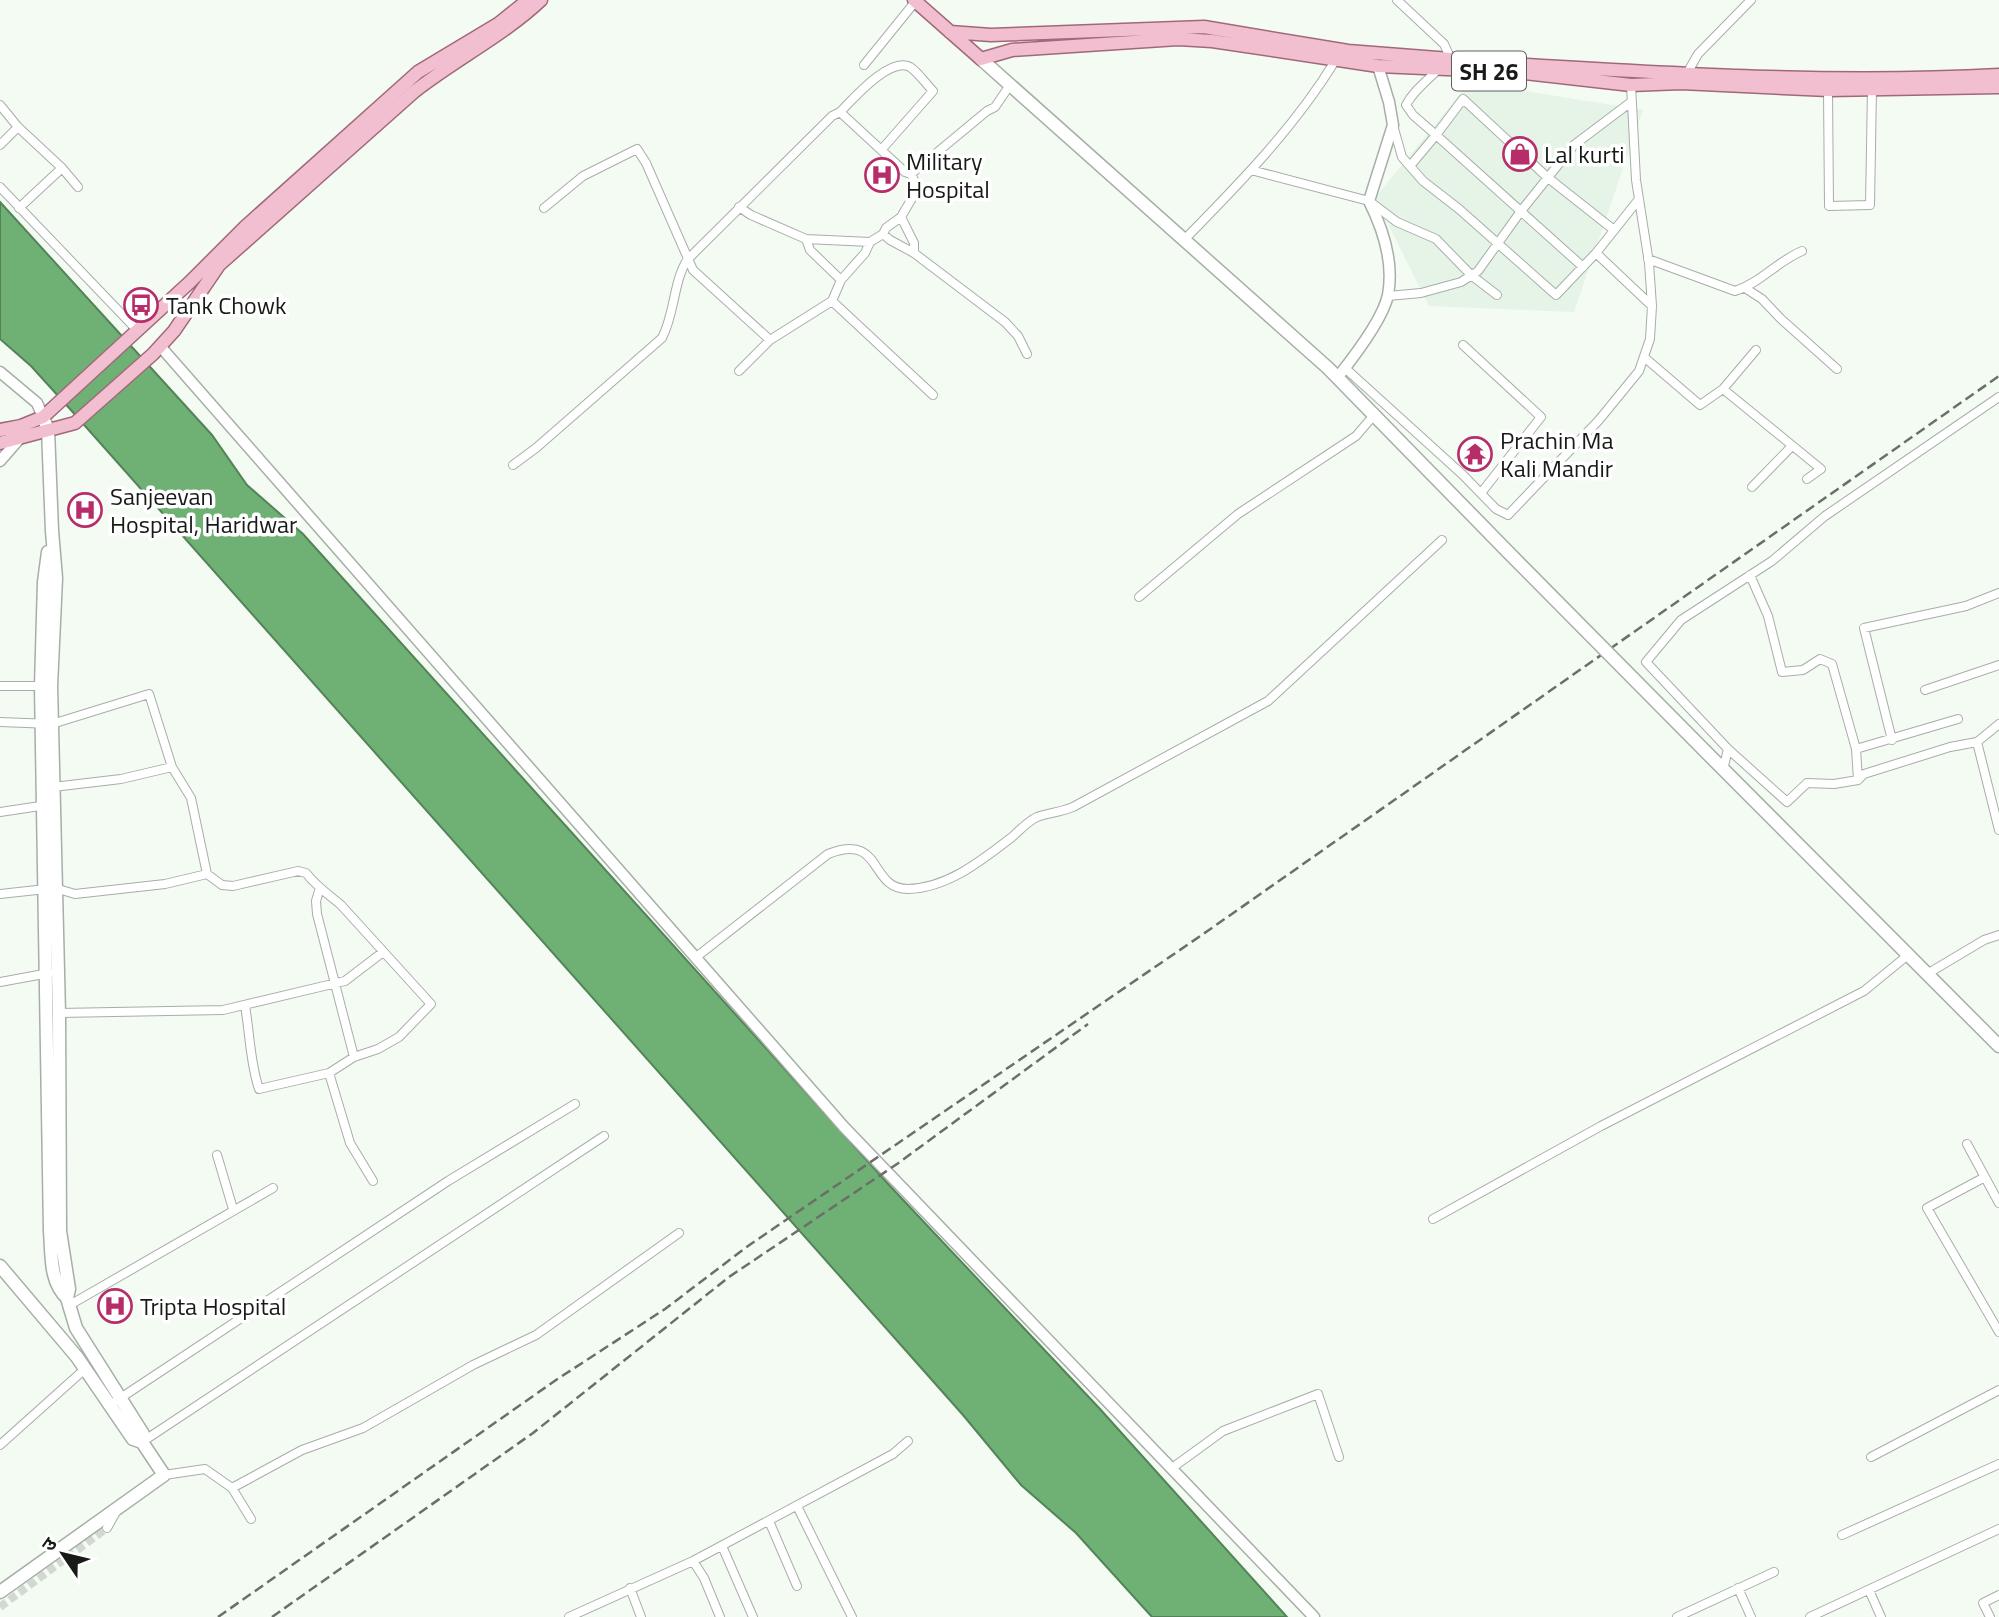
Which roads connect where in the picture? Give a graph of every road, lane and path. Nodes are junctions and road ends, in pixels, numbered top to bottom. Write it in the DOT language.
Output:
graph roads {
  1 [pos="528,0"];
  2 [pos="541,0"];
  3 [pos="1397,0"];
  4 [pos="1751,0"];
  5 [pos="915,1"];
  6 [pos="950,32"];
  7 [pos="981,60"];
  8 [pos="1335,61"];
  9 [pos="1444,64"];
  10 [pos="864,65"];
  11 [pos="1378,66"];
  12 [pos="1999,75"];
  13 [pos="1683,79"];
  14 [pos="1010,85"];
  15 [pos="1631,85"];
  16 [pos="1999,87"];
  17 [pos="1872,89"];
  18 [pos="1828,90"];
  19 [pos="1409,99"];
  20 [pos="1390,102"];
  21 [pos="1631,102"];
  22 [pos="0,105"];
  23 [pos="839,112"];
  24 [pos="1393,125"];
  25 [pos="18,127"];
  26 [pos="1436,135"];
  27 [pos="0,145"];
  28 [pos="881,149"];
  29 [pos="1410,166"];
  30 [pos="62,168"];
  31 [pos="1251,170"];
  32 [pos="911,174"];
  33 [pos="1547,177"];
  34 [pos="0,187"];
  35 [pos="78,187"];
  36 [pos="1639,199"];
  37 [pos="1369,201"];
  38 [pos="739,207"];
  39 [pos="19,208"];
  40 [pos="544,208"];
  41 [pos="1521,211"];
  42 [pos="901,218"];
  43 [pos="1614,230"];
  44 [pos="883,234"];
  45 [pos="806,239"];
  46 [pos="1184,240"];
  47 [pos="870,242"];
  48 [pos="1497,243"];
  49 [pos="1802,251"];
  50 [pos="914,253"];
  51 [pos="1596,253"];
  52 [pos="1648,259"];
  53 [pos="687,260"];
  54 [pos="1583,267"];
  55 [pos="1471,275"];
  56 [pos="841,280"];
  57 [pos="1745,288"];
  58 [pos="1497,295"];
  59 [pos="1388,296"];
  60 [pos="832,301"];
  61 [pos="1652,306"];
  62 [pos="134,333"];
  63 [pos="770,340"];
  64 [pos="1463,345"];
  65 [pos="156,350"];
  66 [pos="1756,350"];
  67 [pos="1027,354"];
  68 [pos="1644,357"];
  69 [pos="1837,369"];
  70 [pos="739,371"];
  71 [pos="0,372"];
  72 [pos="1341,373"];
  73 [pos="1723,389"];
  74 [pos="933,395"];
  75 [pos="1999,397"];
  76 [pos="1374,415"];
  77 [pos="43,417"];
  78 [pos="0,430"];
  79 [pos="48,430"];
  80 [pos="21,437"];
  81 [pos="0,443"];
  82 [pos="1793,446"];
  83 [pos="0,461"];
  84 [pos="513,465"];
  85 [pos="1807,478"];
  86 [pos="1752,487"];
  87 [pos="1481,493"];
  88 [pos="1442,540"];
  89 [pos="1750,575"];
  90 [pos="1999,593"];
  91 [pos="1139,597"];
  92 [pos="1999,665"];
  93 [pos="0,686"];
  94 [pos="46,686"];
  95 [pos="1925,690"];
  96 [pos="1958,719"];
  97 [pos="0,722"];
  98 [pos="46,724"];
  99 [pos="1999,724"];
  100 [pos="1892,740"];
  101 [pos="1977,742"];
  102 [pos="1728,749"];
  103 [pos="1856,749"];
  104 [pos="172,767"];
  105 [pos="1723,769"];
  106 [pos="1858,780"];
  107 [pos="53,787"];
  108 [pos="48,805"];
  109 [pos="0,812"];
  110 [pos="1999,830"];
  111 [pos="207,874"];
  112 [pos="50,889"];
  113 [pos="319,891"];
  114 [pos="0,894"];
  115 [pos="1999,936"];
  116 [pos="383,952"];
  117 [pos="1908,955"];
  118 [pos="695,958"];
  119 [pos="52,972"];
  120 [pos="1927,974"];
  121 [pos="0,982"];
  122 [pos="335,984"];
  123 [pos="245,1006"];
  124 [pos="59,1013"];
  125 [pos="1999,1046"];
  126 [pos="354,1057"];
  127 [pos="330,1073"];
  128 [pos="575,1104"];
  129 [pos="604,1136"];
  130 [pos="1967,1144"];
  131 [pos="218,1155"];
  132 [pos="1985,1177"];
  133 [pos="373,1181"];
  134 [pos="272,1188"];
  135 [pos="1999,1203"];
  136 [pos="233,1209"];
  137 [pos="1433,1219"];
  138 [pos="679,1233"];
  139 [pos="0,1266"];
  140 [pos="5,1281"];
  141 [pos="68,1307"];
  142 [pos="54,1330"];
  143 [pos="1999,1332"];
  144 [pos="86,1368"];
  145 [pos="1999,1390"];
  146 [pos="115,1401"];
  147 [pos="908,1441"];
  148 [pos="142,1442"];
  149 [pos="0,1445"];
  150 [pos="1339,1457"];
  151 [pos="1871,1457"];
  152 [pos="1999,1464"];
  153 [pos="1172,1468"];
  154 [pos="164,1475"];
  155 [pos="232,1488"];
  156 [pos="797,1506"];
  157 [pos="117,1508"];
  158 [pos="251,1519"];
  159 [pos="769,1521"];
  160 [pos="107,1528"];
  161 [pos="1999,1530"];
  162 [pos="1842,1535"];
  163 [pos="722,1546"];
  164 [pos="693,1561"];
  165 [pos="1774,1573"];
  166 [pos="797,1586"];
  167 [pos="630,1588"];
  168 [pos="1738,1588"];
  169 [pos="1869,1590"];
  170 [pos="0,1592"];
  171 [pos="1999,1595"];
  172 [pos="587,1613"];
  173 [pos="1827,1613"];
  174 [pos="569,1617"];
  175 [pos="641,1617"];
  176 [pos="720,1617"];
  177 [pos="753,1617"];
  178 [pos="852,1617"];
  179 [pos="1314,1617"];
  180 [pos="1677,1617"];
  181 [pos="1751,1617"];
  182 [pos="1810,1617"];
  183 [pos="1881,1617"];
  184 [pos="1990,1617"];
  1 -- 62 [label="main road"];
  2 -- 65 [label="main road"];
  3 -- 9 [label="street"];
  4 -- 13 [label="street"];
  5 -- 6 [label="main road"];
  5 -- 10 [label="street"];
  6 -- 7 [label="main road"];
  6 -- 9 [label="main road"];
  7 -- 8 [label="main road, SH 26"];
  7 -- 14 [label="main road"];
  8 -- 11 [label="main road, SH 26"];
  8 -- 31 [label="street"];
  9 -- 11 [label="main road, SH 26"];
  9 -- 13 [label="main road"];
  9 -- 15 [label="main road, SH 26"];
  9 -- 19 [label="street"];
  11 -- 20 [label="street"];
  12 -- 13 [label="main road"];
  13 -- 15 [label="main road, SH 26"];
  13 -- 18 [label="main road, SH 26"];
  14 -- 32 [label="street"];
  14 -- 46 [label="main road"];
  15 -- 21 [label="street"];
  16 -- 17 [label="main road, SH 26"];
  17 -- 18 [label="main road, SH 26"];
  17 -- 18 [label="street"];
  19 -- 20 [label="street"];
  19 -- 26 [label="street"];
  20 -- 24 [label="street"];
  21 -- 33 [label="street"];
  21 -- 36 [label="street"];
  22 -- 25 [label="street"];
  23 -- 28 [label="street"];
  23 -- 28 [label="street"];
  23 -- 38 [label="street"];
  24 -- 29 [label="street"];
  24 -- 37 [label="street"];
  25 -- 27 [label="street"];
  25 -- 30 [label="street"];
  26 -- 29 [label="street"];
  26 -- 33 [label="street"];
  26 -- 41 [label="street"];
  28 -- 32 [label="street"];
  29 -- 48 [label="street"];
  30 -- 35 [label="street"];
  30 -- 39 [label="street"];
  31 -- 37 [label="street"];
  31 -- 46 [label="street"];
  32 -- 42 [label="street"];
  33 -- 41 [label="street"];
  33 -- 43 [label="street"];
  34 -- 39 [label="street"];
  36 -- 43 [label="street"];
  36 -- 52 [label="street"];
  37 -- 55 [label="street"];
  37 -- 59 [label="street"];
  38 -- 45 [label="street"];
  38 -- 53 [label="street"];
  39 -- 62 [label="street"];
  40 -- 53 [label="street"];
  41 -- 48 [label="street"];
  41 -- 54 [label="street"];
  42 -- 44 [label="street"];
  42 -- 50 [label="street"];
  43 -- 51 [label="street"];
  44 -- 47 [label="street"];
  44 -- 50 [label="street"];
  45 -- 47 [label="street"];
  45 -- 56 [label="street"];
  46 -- 72 [label="main road"];
  47 -- 56 [label="street"];
  48 -- 54 [label="street"];
  48 -- 55 [label="street"];
  49 -- 57 [label="street"];
  50 -- 67 [label="street"];
  51 -- 54 [label="street"];
  51 -- 61 [label="street"];
  52 -- 57 [label="street"];
  52 -- 61 [label="street"];
  53 -- 63 [label="street"];
  53 -- 84 [label="street"];
  55 -- 58 [label="street"];
  55 -- 59 [label="street"];
  56 -- 60 [label="street"];
  57 -- 69 [label="street"];
  59 -- 72 [label="street"];
  60 -- 63 [label="street"];
  60 -- 74 [label="street"];
  61 -- 68 [label="street"];
  62 -- 77 [label="main road"];
  63 -- 70 [label="street"];
  64 -- 87 [label="street"];
  65 -- 79 [label="main road"];
  65 -- 118 [label="street"];
  66 -- 73 [label="street"];
  68 -- 73 [label="street"];
  68 -- 87 [label="street"];
  71 -- 77 [label="street"];
  72 -- 76 [label="main road"];
  72 -- 87 [label="street"];
  73 -- 82 [label="street"];
  75 -- 89 [label="street"];
  76 -- 91 [label="street"];
  76 -- 105 [label="main road, bridge"];
  77 -- 78 [label="main road"];
  77 -- 79 [label="main road"];
  79 -- 80 [label="main road"];
  79 -- 94 [label="main road"];
  80 -- 81 [label="main road"];
  80 -- 83 [label="street"];
  82 -- 85 [label="street"];
  82 -- 86 [label="street"];
  88 -- 118 [label="street"];
  89 -- 102 [label="street"];
  89 -- 103 [label="street"];
  90 -- 100 [label="street"];
  92 -- 95 [label="street"];
  93 -- 94 [label="street"];
  94 -- 98 [label="main road"];
  96 -- 100 [label="street"];
  97 -- 98 [label="street"];
  98 -- 104 [label="street"];
  98 -- 107 [label="main road"];
  98 -- 108 [label="main road"];
  99 -- 101 [label="street"];
  100 -- 103 [label="street"];
  101 -- 106 [label="street"];
  101 -- 110 [label="street"];
  102 -- 105 [label="street"];
  102 -- 106 [label="street"];
  103 -- 106 [label="street"];
  104 -- 107 [label="street"];
  104 -- 111 [label="street"];
  105 -- 117 [label="main road"];
  107 -- 108 [label="main road"];
  108 -- 109 [label="street"];
  108 -- 112 [label="main road"];
  111 -- 112 [label="street"];
  111 -- 113 [label="street"];
  112 -- 114 [label="street"];
  112 -- 119 [label="main road"];
  113 -- 116 [label="street"];
  113 -- 122 [label="street"];
  115 -- 120 [label="street"];
  116 -- 122 [label="street"];
  116 -- 126 [label="street"];
  117 -- 120 [label="main road"];
  117 -- 137 [label="street"];
  118 -- 153 [label="street"];
  119 -- 121 [label="street"];
  119 -- 124 [label="main road"];
  119 -- 141 [label="main road"];
  120 -- 125 [label="main road"];
  122 -- 123 [label="street"];
  122 -- 126 [label="street"];
  123 -- 124 [label="street"];
  123 -- 127 [label="street"];
  124 -- 141 [label="main road"];
  126 -- 127 [label="street"];
  127 -- 133 [label="street"];
  128 -- 146 [label="street"];
  129 -- 148 [label="street"];
  130 -- 132 [label="street"];
  131 -- 136 [label="street"];
  132 -- 135 [label="street"];
  132 -- 143 [label="street"];
  134 -- 136 [label="street"];
  136 -- 141 [label="street"];
  138 -- 155 [label="street"];
  139 -- 140 [label="main road"];
  140 -- 142 [label="main road"];
  141 -- 142 [label="main road"];
  141 -- 146 [label="main road"];
  142 -- 144 [label="main road"];
  144 -- 146 [label="main road"];
  144 -- 149 [label="street"];
  145 -- 151 [label="street"];
  146 -- 148 [label="main road"];
  147 -- 156 [label="street"];
  148 -- 154 [label="main road"];
  150 -- 153 [label="street"];
  152 -- 162 [label="street"];
  153 -- 179 [label="street"];
  154 -- 155 [label="street"];
  154 -- 157 [label="main road"];
  155 -- 158 [label="street"];
  156 -- 159 [label="street"];
  156 -- 178 [label="street"];
  157 -- 160 [label="street"];
  157 -- 170 [label="main road"];
  159 -- 163 [label="street"];
  159 -- 166 [label="street"];
  161 -- 169 [label="street"];
  163 -- 164 [label="street"];
  163 -- 177 [label="street"];
  164 -- 167 [label="street"];
  164 -- 176 [label="street"];
  165 -- 168 [label="street"];
  167 -- 172 [label="street"];
  167 -- 175 [label="street"];
  168 -- 180 [label="street"];
  168 -- 181 [label="street"];
  169 -- 173 [label="street"];
  169 -- 183 [label="street"];
  171 -- 184 [label="street"];
  172 -- 174 [label="street"];
  173 -- 182 [label="street"];
}
